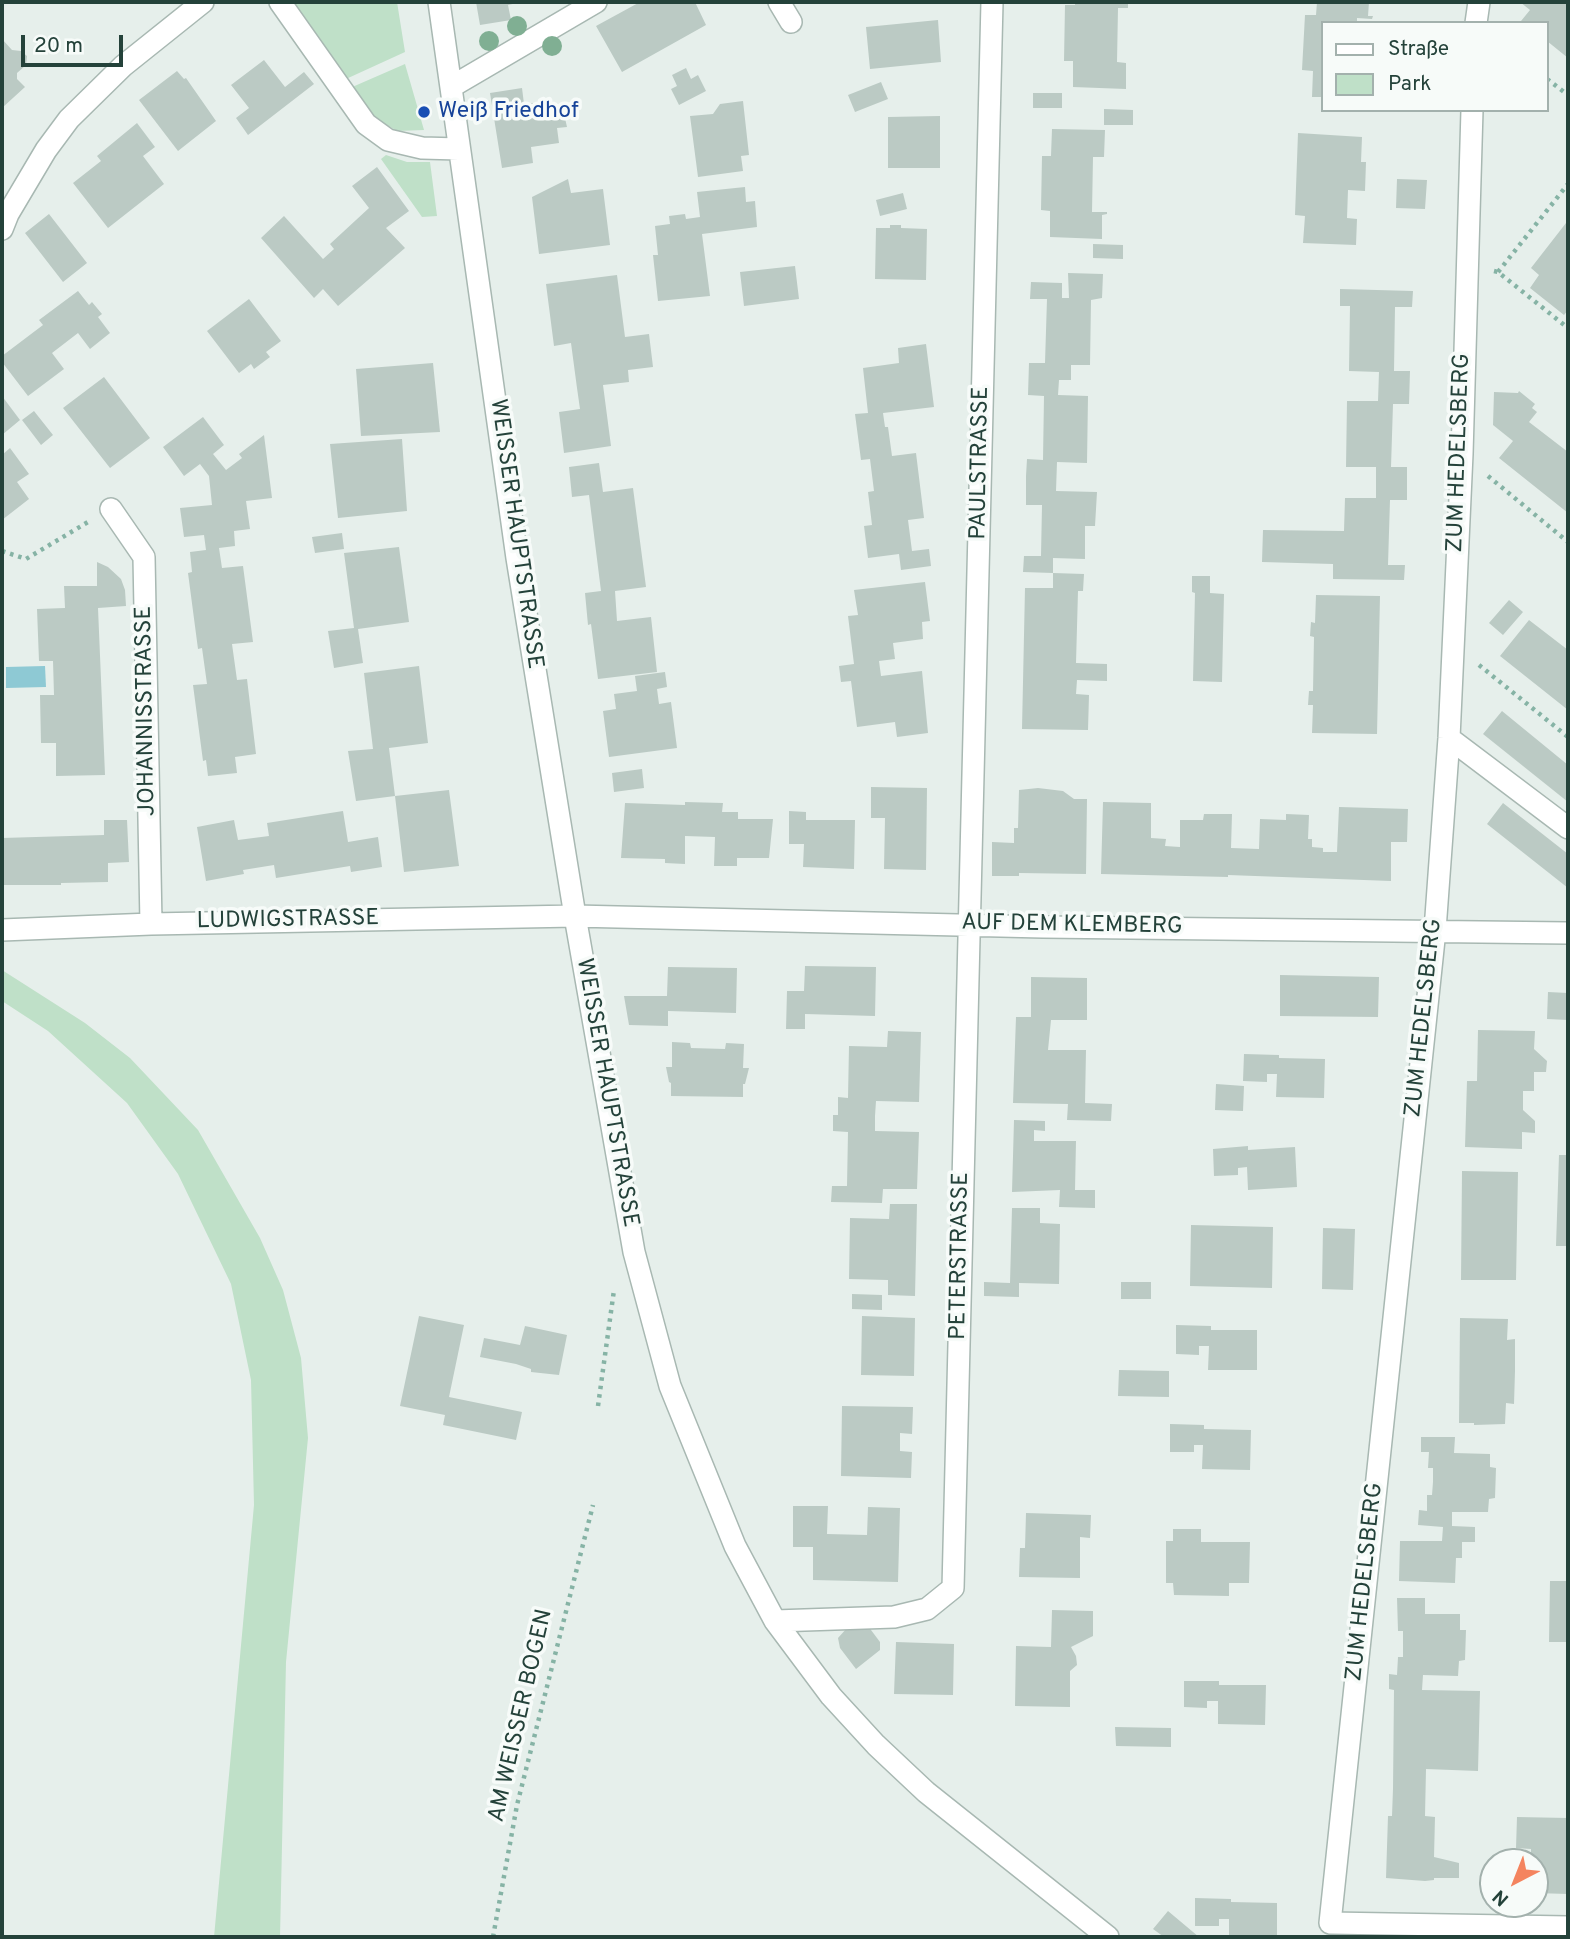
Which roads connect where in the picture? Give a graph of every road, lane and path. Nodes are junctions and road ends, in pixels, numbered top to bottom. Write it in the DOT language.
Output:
graph roads {
  1 [pos="203,2"];
  2 [pos="280,2"];
  3 [pos="439,2"];
  4 [pos="596,2"];
  5 [pos="779,2"];
  6 [pos="992,2"];
  7 [pos="1479,2"];
  8 [pos="1476,21"];
  9 [pos="791,22"];
  10 [pos="1549,81"];
  11 [pos="452,87"];
  12 [pos="1568,95"];
  13 [pos="1472,112"];
  14 [pos="459,149"];
  15 [pos="1568,184"];
  16 [pos="2,229"];
  17 [pos="1466,267"];
  18 [pos="1499,272"];
  19 [pos="1568,328"];
  20 [pos="1462,454"];
  21 [pos="111,509"];
  22 [pos="1568,542"];
  23 [pos="2,551"];
  24 [pos="1452,644"];
  25 [pos="1568,737"];
  26 [pos="1448,738"];
  27 [pos="1568,828"];
  28 [pos="575,916"];
  29 [pos="151,924"];
  30 [pos="969,924"];
  31 [pos="2,930"];
  32 [pos="1435,930"];
  33 [pos="1568,933"];
  34 [pos="635,1252"];
  35 [pos="598,1406"];
  36 [pos="593,1505"];
  37 [pos="775,1621"];
  38 [pos="1568,1927"];
  39 [pos="494,1937"];
  40 [pos="1108,1937"];
  1 -- 16 [label="street"];
  2 -- 14 [label="street"];
  3 -- 11 [label="street, WEISSER HAUPTSTRASSE"];
  4 -- 11 [label="street"];
  5 -- 9 [label="street"];
  6 -- 30 [label="street, PAULSTRASSE"];
  7 -- 8 [label="street"];
  10 -- 12 [label="path"];
  11 -- 14 [label="street, WEISSER HAUPTSTRASSE"];
  13 -- 17 [label="street, ZUM HEDELSBERG"];
  14 -- 28 [label="street, WEISSER HAUPTSTRASSE"];
  15 -- 18 [label="path"];
  17 -- 18 [label="path"];
  17 -- 20 [label="street, ZUM HEDELSBERG"];
  18 -- 19 [label="path"];
  20 -- 22 [label="path"];
  20 -- 24 [label="street, ZUM HEDELSBERG"];
  21 -- 23 [label="path"];
  21 -- 29 [label="street, JOHANNISSTRASSE"];
  24 -- 25 [label="path"];
  24 -- 26 [label="street, ZUM HEDELSBERG"];
  26 -- 27 [label="street"];
  26 -- 32 [label="street, ZUM HEDELSBERG"];
  28 -- 29 [label="street, LUDWIGSTRASSE"];
  28 -- 30 [label="street, AUF DEM KLEMBERG"];
  28 -- 34 [label="street, WEISSER HAUPTSTRASSE"];
  29 -- 31 [label="street, LUDWIGSTRASSE"];
  30 -- 32 [label="street, AUF DEM KLEMBERG"];
  30 -- 37 [label="street, PETERSTRASSE"];
  32 -- 33 [label="street, AUF DEM KLEMBERG"];
  32 -- 38 [label="street, ZUM HEDELSBERG"];
  34 -- 35 [label="path"];
  34 -- 37 [label="street, WEISSER HAUPTSTRASSE"];
  36 -- 39 [label="path, AM WEISSER BOGEN"];
  37 -- 40 [label="street, WEISSER HAUPTSTRASSE"];
}
